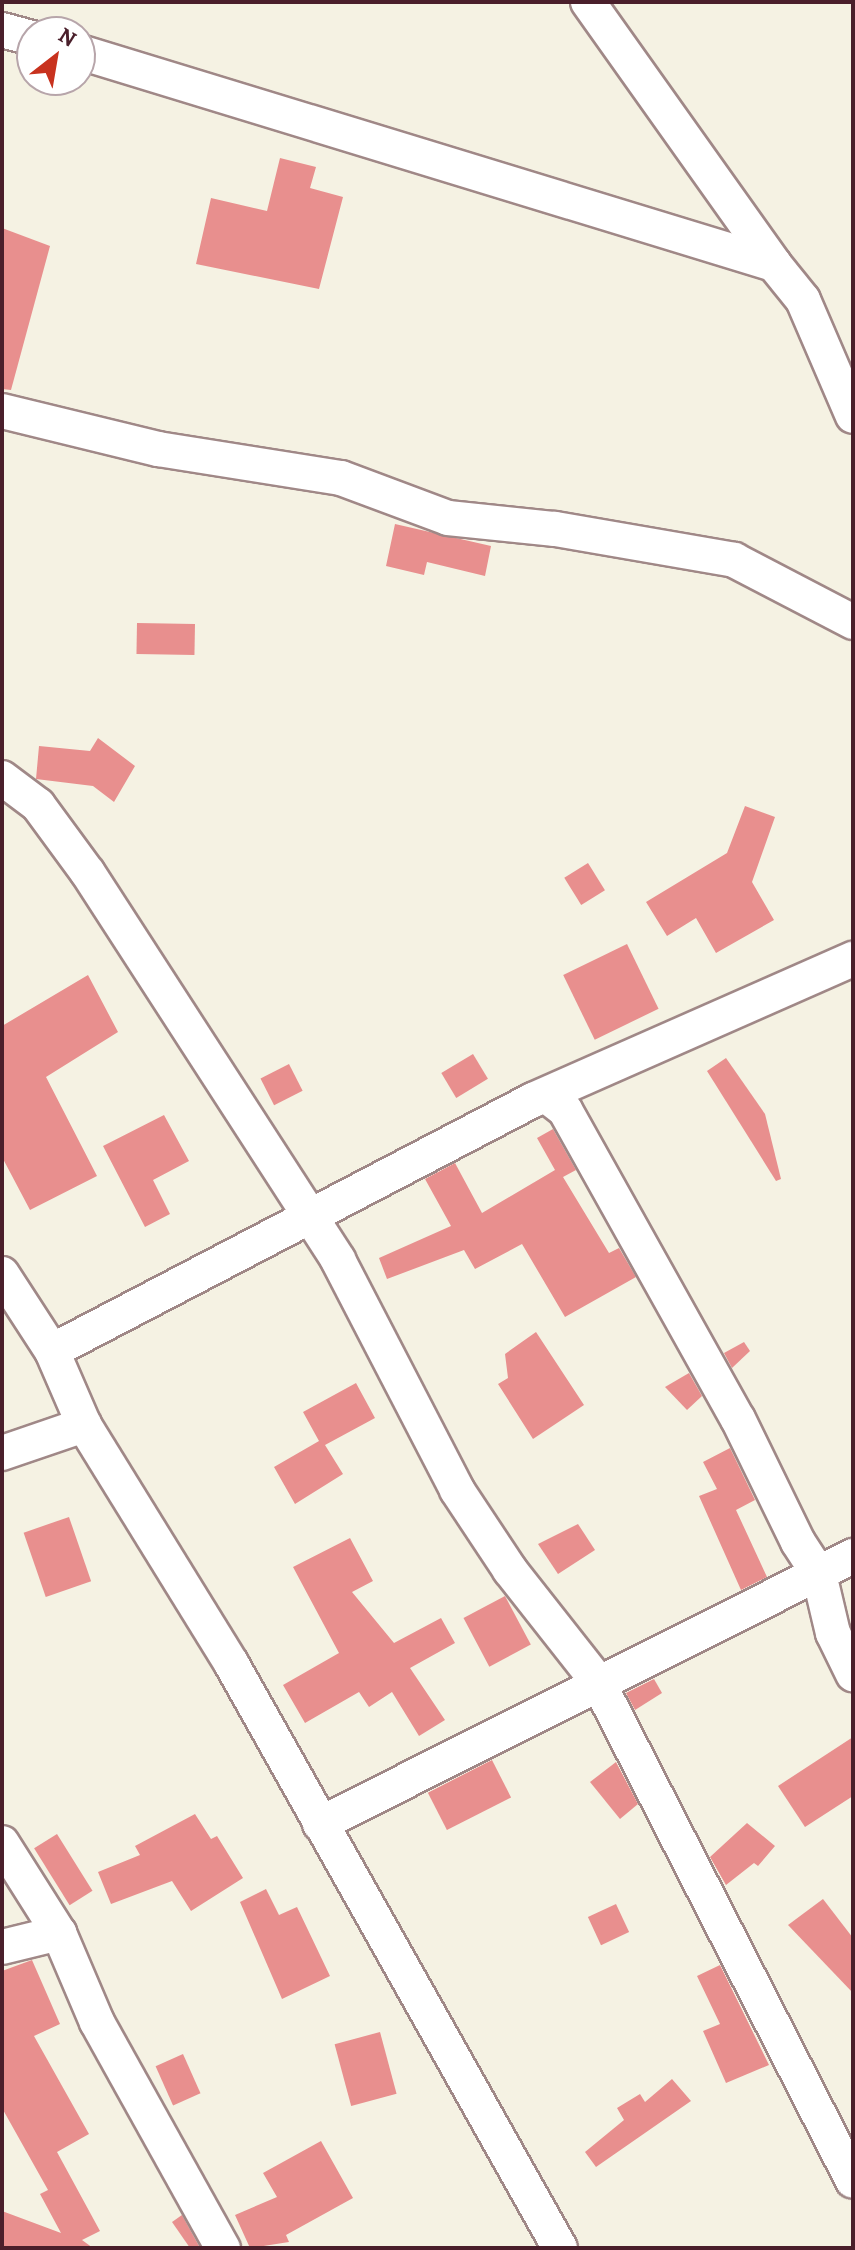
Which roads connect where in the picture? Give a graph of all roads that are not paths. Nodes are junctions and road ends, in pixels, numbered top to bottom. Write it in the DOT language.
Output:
graph roads {
  1 [pos="588,2"];
  2 [pos="96,57"];
  3 [pos="774,264"];
  4 [pos="2,412"];
  5 [pos="853,416"];
  6 [pos="853,622"];
  7 [pos="2,778"];
  8 [pos="853,959"];
  9 [pos="547,1096"];
  10 [pos="310,1216"];
  11 [pos="2,1274"];
  12 [pos="52,1351"];
  13 [pos="84,1425"];
  14 [pos="2,1453"];
  15 [pos="853,1556"];
  16 [pos="819,1574"];
  17 [pos="853,1674"];
  18 [pos="598,1682"];
  19 [pos="320,1824"];
  20 [pos="2,1843"];
  21 [pos="59,1933"];
  22 [pos="2,1947"];
  23 [pos="853,2181"];
  24 [pos="223,2248"];
  25 [pos="560,2248"];
  1 -- 3 [label="street"];
  2 -- 3 [label="street"];
  3 -- 5 [label="street"];
  4 -- 6 [label="street"];
  7 -- 10 [label="street"];
  8 -- 9 [label="street"];
  9 -- 10 [label="street"];
  9 -- 16 [label="street"];
  10 -- 12 [label="street"];
  10 -- 18 [label="street"];
  11 -- 12 [label="street"];
  12 -- 13 [label="street"];
  13 -- 14 [label="street"];
  13 -- 19 [label="street"];
  15 -- 16 [label="street"];
  16 -- 17 [label="street"];
  16 -- 18 [label="street"];
  18 -- 19 [label="street"];
  18 -- 23 [label="street"];
  19 -- 25 [label="street"];
  20 -- 21 [label="street"];
  21 -- 22 [label="street"];
  21 -- 24 [label="street"];
}
